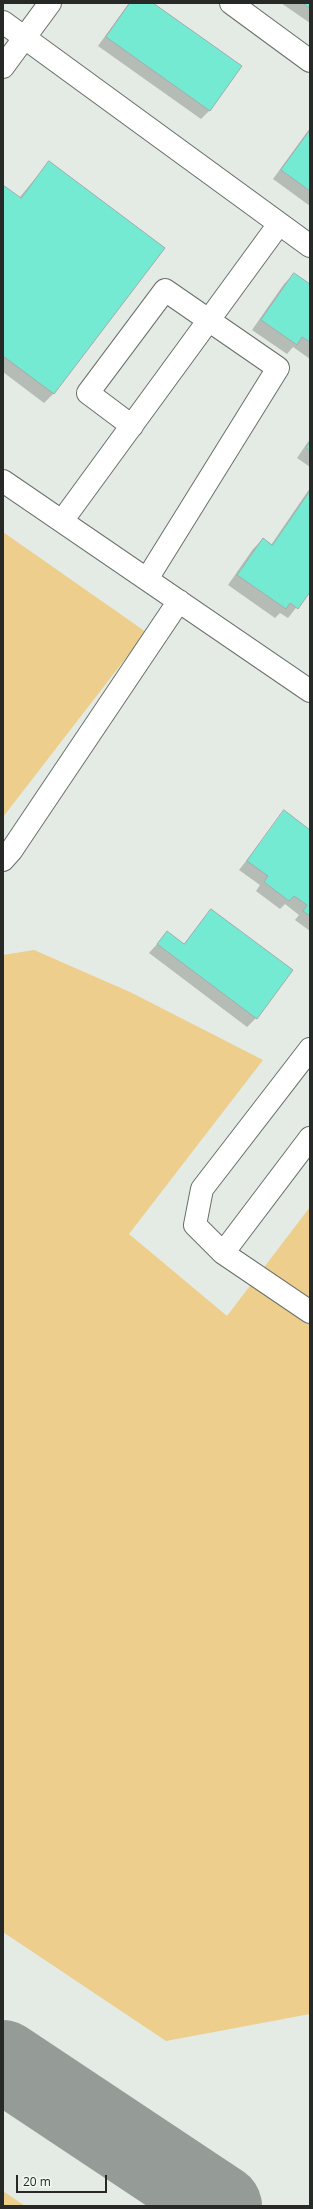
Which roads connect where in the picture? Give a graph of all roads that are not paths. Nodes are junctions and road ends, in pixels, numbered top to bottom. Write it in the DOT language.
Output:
graph roads {
  1 [pos="50,3"];
  2 [pos="231,3"];
  3 [pos="3,22"];
  4 [pos="25,38"];
  5 [pos="310,61"];
  6 [pos="3,67"];
  7 [pos="279,224"];
  8 [pos="310,246"];
  9 [pos="209,320"];
  10 [pos="132,426"];
  11 [pos="3,481"];
  12 [pos="62,521"];
  13 [pos="147,579"];
  14 [pos="179,601"];
  15 [pos="310,691"];
  16 [pos="3,860"];
  17 [pos="310,1049"];
  18 [pos="310,1138"];
  19 [pos="223,1253"];
  20 [pos="310,1312"];
  1 -- 4 [label="lane"];
  2 -- 5 [label="lane"];
  3 -- 4 [label="lane"];
  4 -- 6 [label="lane"];
  4 -- 7 [label="lane"];
  7 -- 8 [label="lane"];
  7 -- 9 [label="lane"];
  9 -- 10 [label="lane"];
  9 -- 10 [label="lane"];
  9 -- 13 [label="lane"];
  10 -- 12 [label="lane"];
  11 -- 12 [label="lane"];
  12 -- 13 [label="lane"];
  13 -- 14 [label="lane"];
  14 -- 15 [label="lane"];
  14 -- 16 [label="lane"];
  17 -- 19 [label="lane"];
  18 -- 19 [label="lane"];
  19 -- 20 [label="lane"];
}
